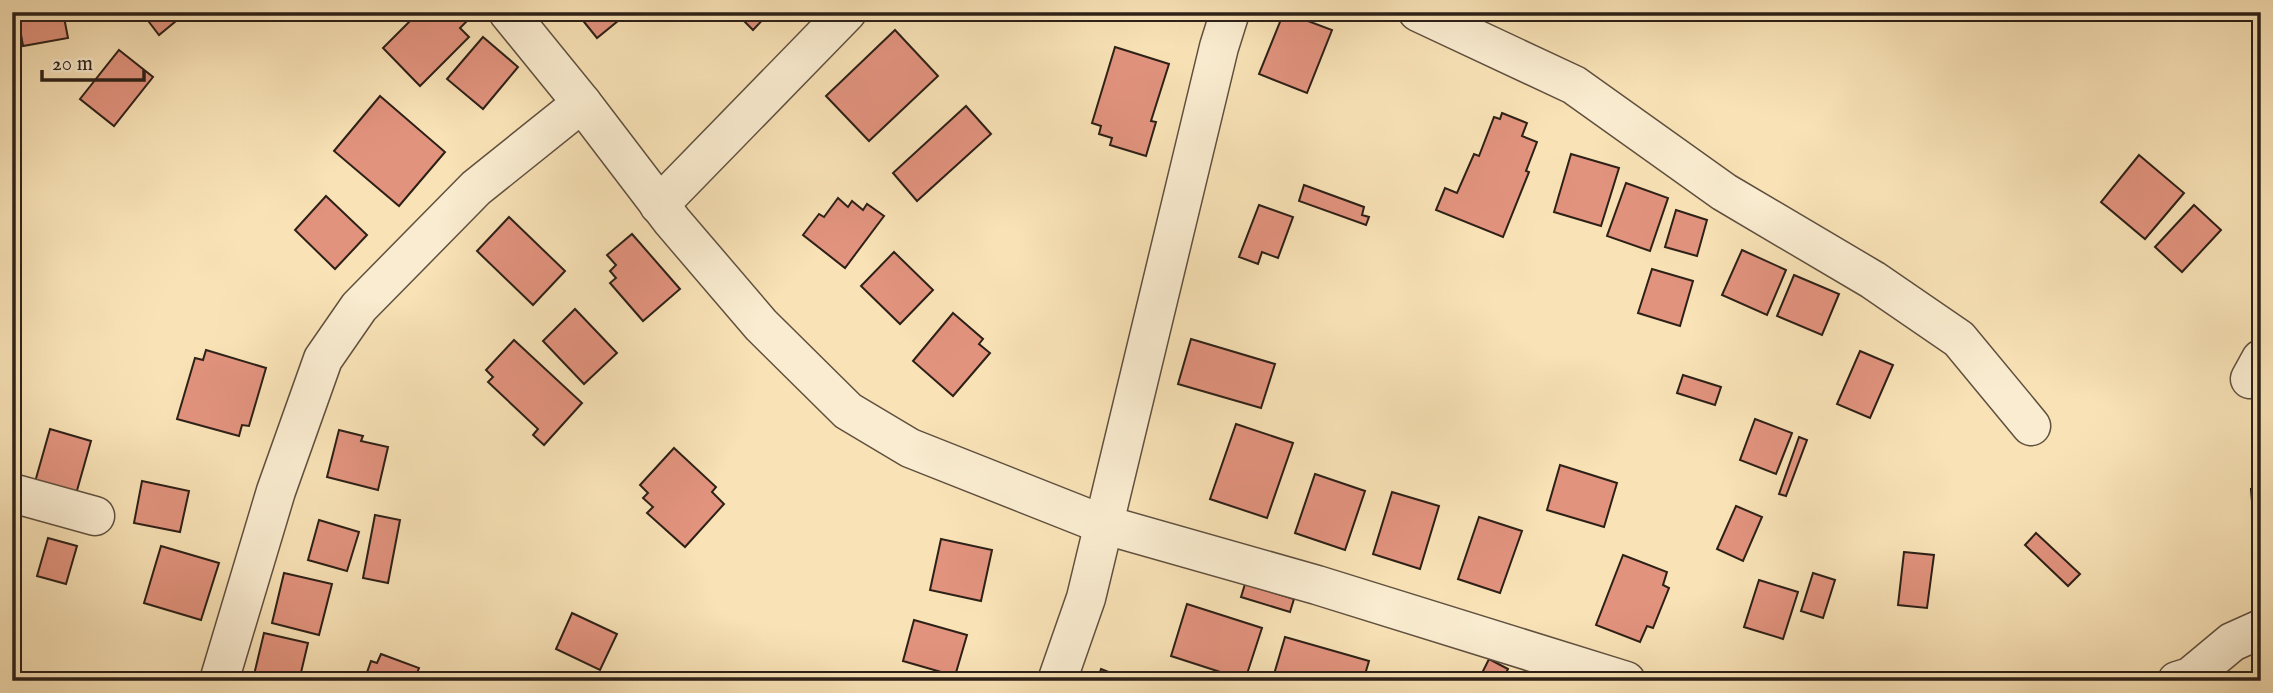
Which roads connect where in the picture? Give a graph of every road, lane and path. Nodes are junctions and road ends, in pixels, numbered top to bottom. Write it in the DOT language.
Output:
graph roads {
  1 [pos="508,12"];
  2 [pos="847,12"];
  3 [pos="1230,12"];
  4 [pos="1418,12"];
  5 [pos="582,103"];
  6 [pos="659,205"];
  7 [pos="2031,426"];
  8 [pos="12,493"];
  9 [pos="95,516"];
  10 [pos="1102,524"];
  11 [pos="2261,629"];
  12 [pos="2186,679"];
  13 [pos="219,681"];
  14 [pos="1057,681"];
  15 [pos="1626,681"];
  1 -- 5 [label="street"];
  2 -- 6 [label="street"];
  3 -- 10 [label="street"];
  4 -- 7 [label="street"];
  5 -- 6 [label="street"];
  5 -- 13 [label="street"];
  6 -- 10 [label="street"];
  8 -- 9 [label="street"];
  10 -- 14 [label="street"];
  10 -- 15 [label="street"];
  11 -- 12 [label="street"];
}
